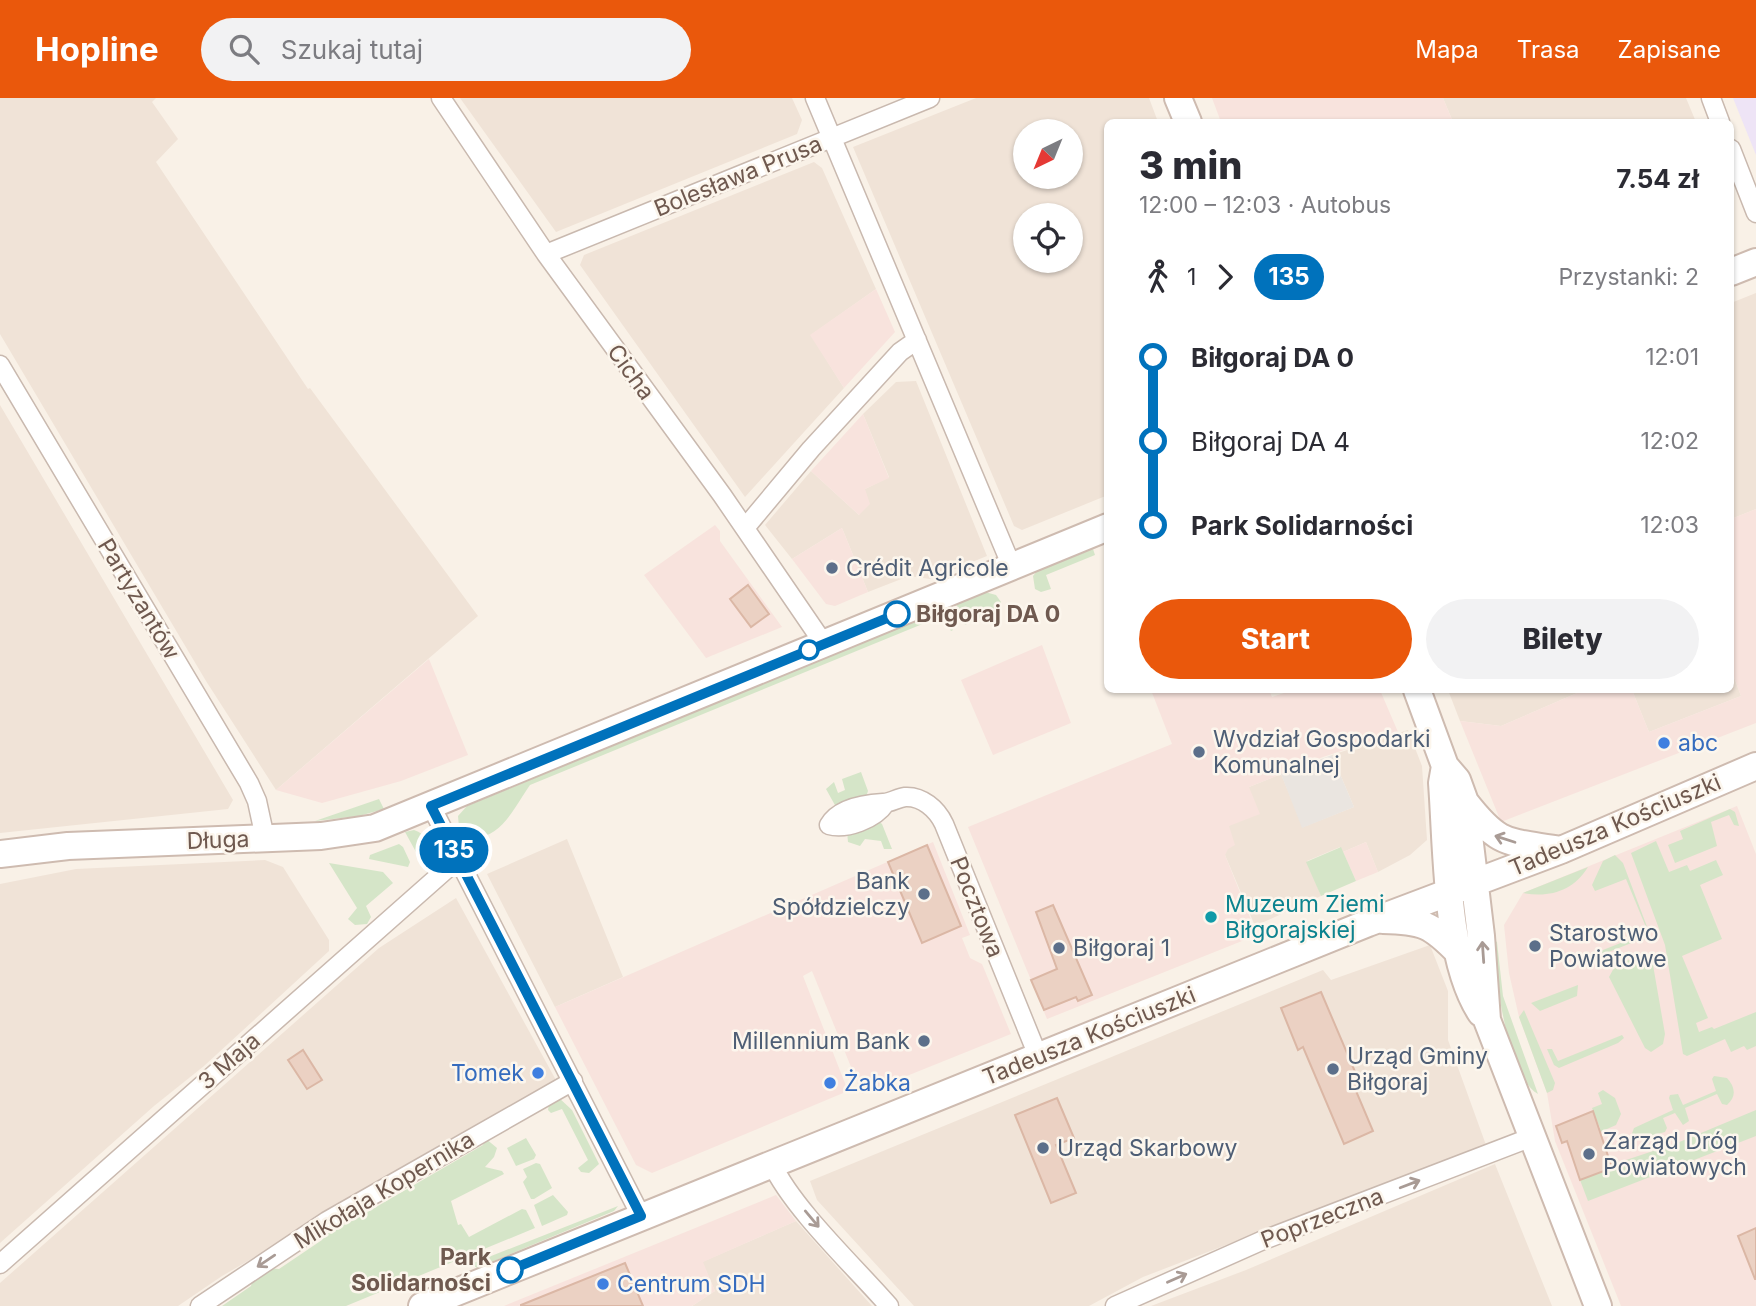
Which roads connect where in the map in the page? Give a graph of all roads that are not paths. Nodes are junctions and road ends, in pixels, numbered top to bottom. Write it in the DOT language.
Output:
graph roads {
  1 [pos="441,98"];
  2 [pos="815,98"];
  3 [pos="930,98"];
  4 [pos="1178,98"];
  5 [pos="1711,98"];
  6 [pos="1187,119"];
  7 [pos="1719,119"];
  8 [pos="832,138"];
  9 [pos="1734,157"];
  10 [pos="1756,213"];
  11 [pos="546,254"];
  12 [pos="1756,262"];
  13 [pos="1734,271"];
  14 [pos="917,340"];
  15 [pos="0,365"];
  16 [pos="745,528"];
  17 [pos="1104,529"];
  18 [pos="1012,567"];
  19 [pos="824,644"];
  20 [pos="1418,693"];
  21 [pos="1445,766"];
  22 [pos="1756,766"];
  23 [pos="1465,802"];
  24 [pos="885,803"];
  25 [pos="431,806"];
  26 [pos="265,838"];
  27 [pos="1561,850"];
  28 [pos="0,854"];
  29 [pos="458,859"];
  30 [pos="1463,888"];
  31 [pos="1378,919"];
  32 [pos="1459,953"];
  33 [pos="1487,1020"];
  34 [pos="1038,1056"];
  35 [pos="573,1082"];
  36 [pos="1532,1137"];
  37 [pos="772,1164"];
  38 [pos="641,1216"];
  39 [pos="0,1265"];
  40 [pos="200,1306"];
  41 [pos="422,1306"];
  42 [pos="889,1306"];
  43 [pos="1115,1306"];
  44 [pos="1598,1306"];
  1 -- 11 [label="street, Cicha"];
  2 -- 8 [label="street"];
  3 -- 8 [label="street, Bolesława Prusa"];
  4 -- 6 [label="street"];
  5 -- 7 [label="street"];
  8 -- 11 [label="street, Bolesława Prusa"];
  8 -- 14 [label="street"];
  9 -- 10 [label="street"];
  11 -- 16 [label="street, Cicha"];
  12 -- 13 [label="street"];
  14 -- 16 [label="street"];
  14 -- 18 [label="street"];
  15 -- 26 [label="street, Partyzantów"];
  16 -- 19 [label="street, Cicha"];
  17 -- 18 [label="street, Długa"];
  18 -- 19 [label="street, Długa"];
  19 -- 25 [label="street, Długa"];
  20 -- 21 [label="street"];
  21 -- 23 [label="street"];
  21 -- 30 [label="street"];
  22 -- 27 [label="street, Tadeusza Kościuszki"];
  27 -- 23 [label="street, one-way"];
  23 -- 30 [label="street"];
  24 -- 34 [label="street, Pocztowa"];
  25 -- 26 [label="street, Długa"];
  25 -- 29 [label="street"];
  26 -- 28 [label="street, Długa"];
  27 -- 30 [label="street, Tadeusza Kościuszki"];
  29 -- 35 [label="street"];
  29 -- 39 [label="street, 3 Maja"];
  30 -- 31 [label="street, Tadeusza Kościuszki"];
  30 -- 32 [label="street"];
  33 -- 30 [label="street, one-way"];
  31 -- 32 [label="street"];
  31 -- 34 [label="street, Tadeusza Kościuszki"];
  32 -- 33 [label="street"];
  33 -- 36 [label="street"];
  34 -- 37 [label="street, Tadeusza Kościuszki"];
  35 -- 38 [label="street"];
  35 -- 40 [label="street, Mikołaja Kopernika, one-way"];
  43 -- 36 [label="street, Poprzeczna, one-way"];
  36 -- 44 [label="street"];
  37 -- 38 [label="street, Tadeusza Kościuszki"];
  37 -- 42 [label="street, one-way"];
  38 -- 41 [label="street, Tadeusza Kościuszki"];
}
